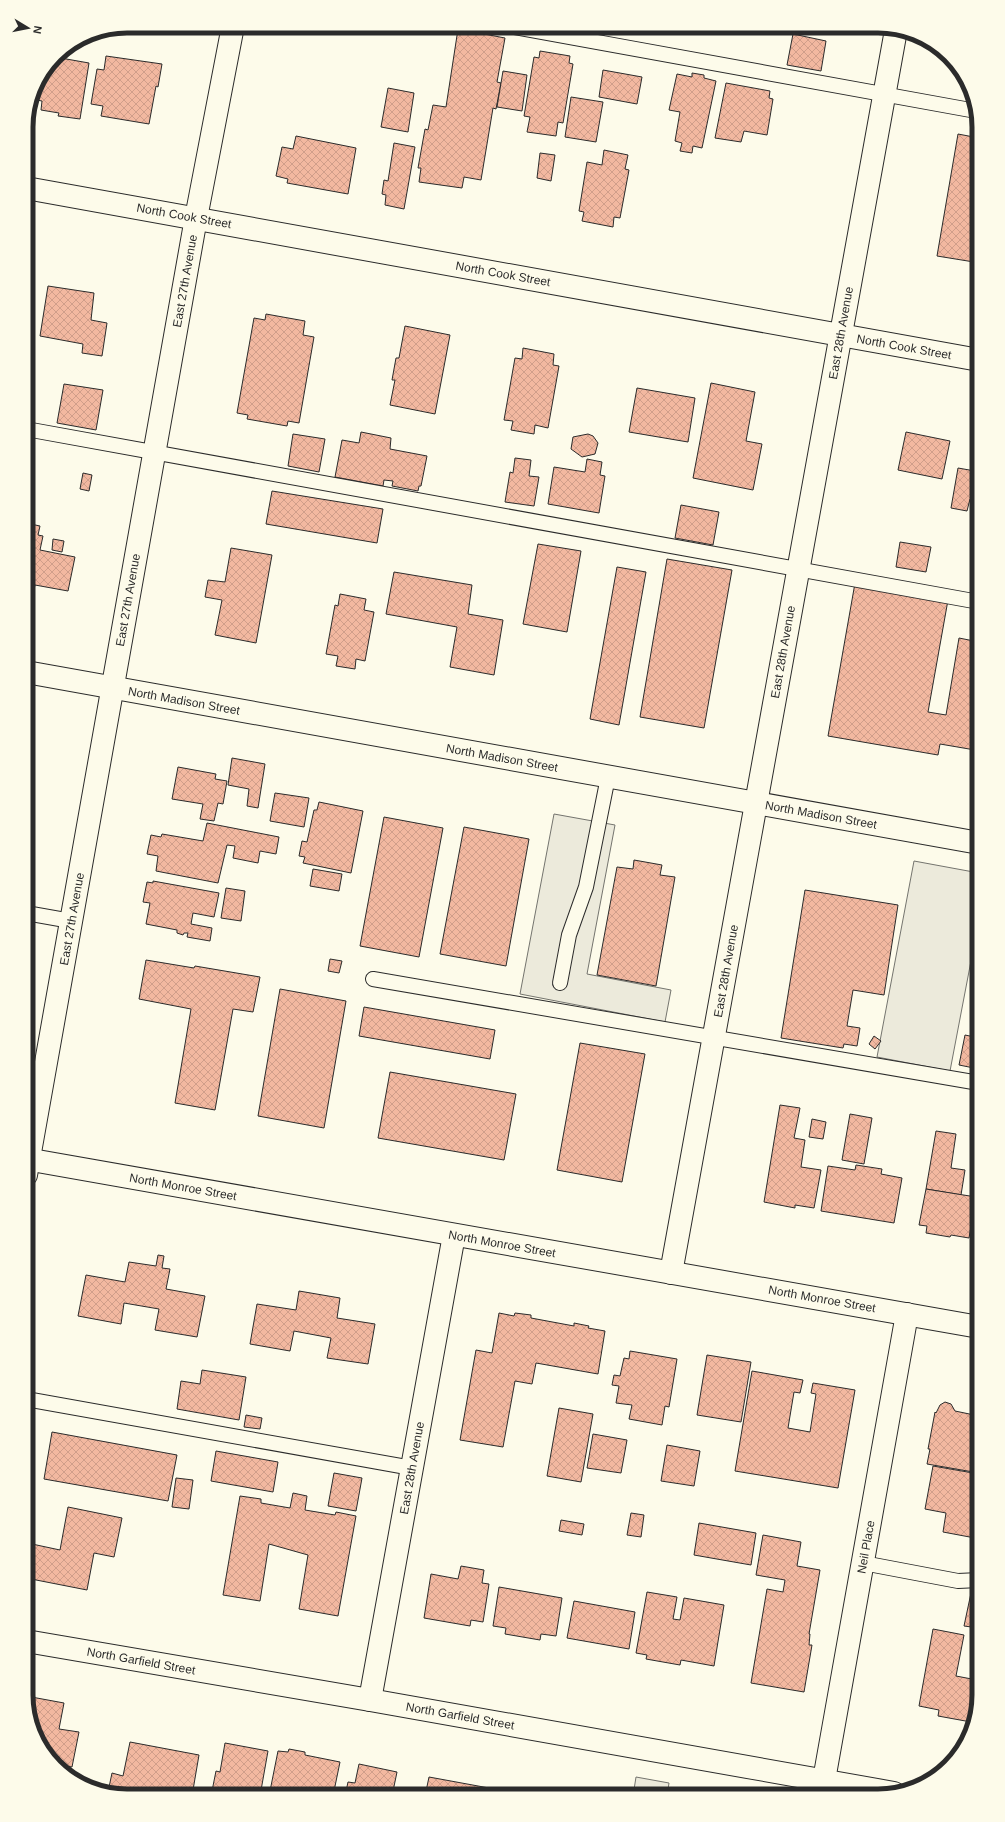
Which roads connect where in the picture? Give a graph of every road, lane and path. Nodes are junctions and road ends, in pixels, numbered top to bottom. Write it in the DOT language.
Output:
graph roads {
  1 [pos="232,33"];
  2 [pos="547,33"];
  3 [pos="895,35"];
  4 [pos="884,95"];
  5 [pos="970,110"];
  6 [pos="33,189"];
  7 [pos="196,218"];
  8 [pos="841,336"];
  9 [pos="972,359"];
  10 [pos="33,430"];
  11 [pos="155,452"];
  12 [pos="798,570"];
  13 [pos="972,601"];
  14 [pos="33,673"];
  15 [pos="112,688"];
  16 [pos="608,777"];
  17 [pos="756,804"];
  18 [pos="972,842"];
  19 [pos="33,914"];
  20 [pos="71,921"];
  21 [pos="373,980"];
  22 [pos="560,983"];
  23 [pos="714,1037"];
  24 [pos="972,1081"];
  25 [pos="33,1131"];
  26 [pos="33,1165"];
  27 [pos="454,1235"];
  28 [pos="670,1273"];
  29 [pos="907,1314"];
  30 [pos="972,1326"];
  31 [pos="33,1400"];
  32 [pos="412,1468"];
  33 [pos="863,1563"];
  34 [pos="972,1580"];
  35 [pos="33,1642"];
  36 [pos="370,1700"];
  37 [pos="824,1780"];
  38 [pos="872,1789"];
  1 -- 7 [label="street, East 27th Avenue"];
  2 -- 4 [label="lane"];
  3 -- 4 [label="street, East 28th Avenue"];
  4 -- 5 [label="lane"];
  4 -- 8 [label="street, East 28th Avenue"];
  6 -- 7 [label="street, North Cook Street"];
  7 -- 8 [label="street, North Cook Street"];
  7 -- 11 [label="street, East 27th Avenue"];
  8 -- 9 [label="street, North Cook Street"];
  8 -- 12 [label="street, East 28th Avenue"];
  10 -- 11 [label="lane"];
  11 -- 12 [label="lane"];
  11 -- 15 [label="street, East 27th Avenue"];
  12 -- 13 [label="lane"];
  12 -- 17 [label="street, East 28th Avenue"];
  14 -- 15 [label="street, North Madison Street"];
  15 -- 16 [label="street, North Madison Street"];
  15 -- 20 [label="street, East 27th Avenue"];
  16 -- 17 [label="street, North Madison Street"];
  16 -- 22 [label="lane"];
  17 -- 18 [label="street, North Madison Street"];
  17 -- 23 [label="street, East 28th Avenue"];
  19 -- 20 [label="lane"];
  20 -- 25 [label="street, East 27th Avenue"];
  21 -- 23 [label="lane"];
  23 -- 24 [label="lane"];
  23 -- 28 [label="street, East 28th Avenue"];
  26 -- 27 [label="street, North Monroe Street"];
  27 -- 28 [label="street, North Monroe Street"];
  27 -- 32 [label="street, East 28th Avenue"];
  28 -- 29 [label="street, North Monroe Street"];
  29 -- 30 [label="street, North Monroe Street"];
  29 -- 33 [label="street, Neil Place"];
  31 -- 32 [label="lane"];
  32 -- 36 [label="street, East 28th Avenue"];
  33 -- 34 [label="lane"];
  33 -- 37 [label="street, Neil Place"];
  35 -- 36 [label="street, North Garfield Street"];
  36 -- 37 [label="street, North Garfield Street"];
  37 -- 38 [label="street, North Garfield Street"];
}
